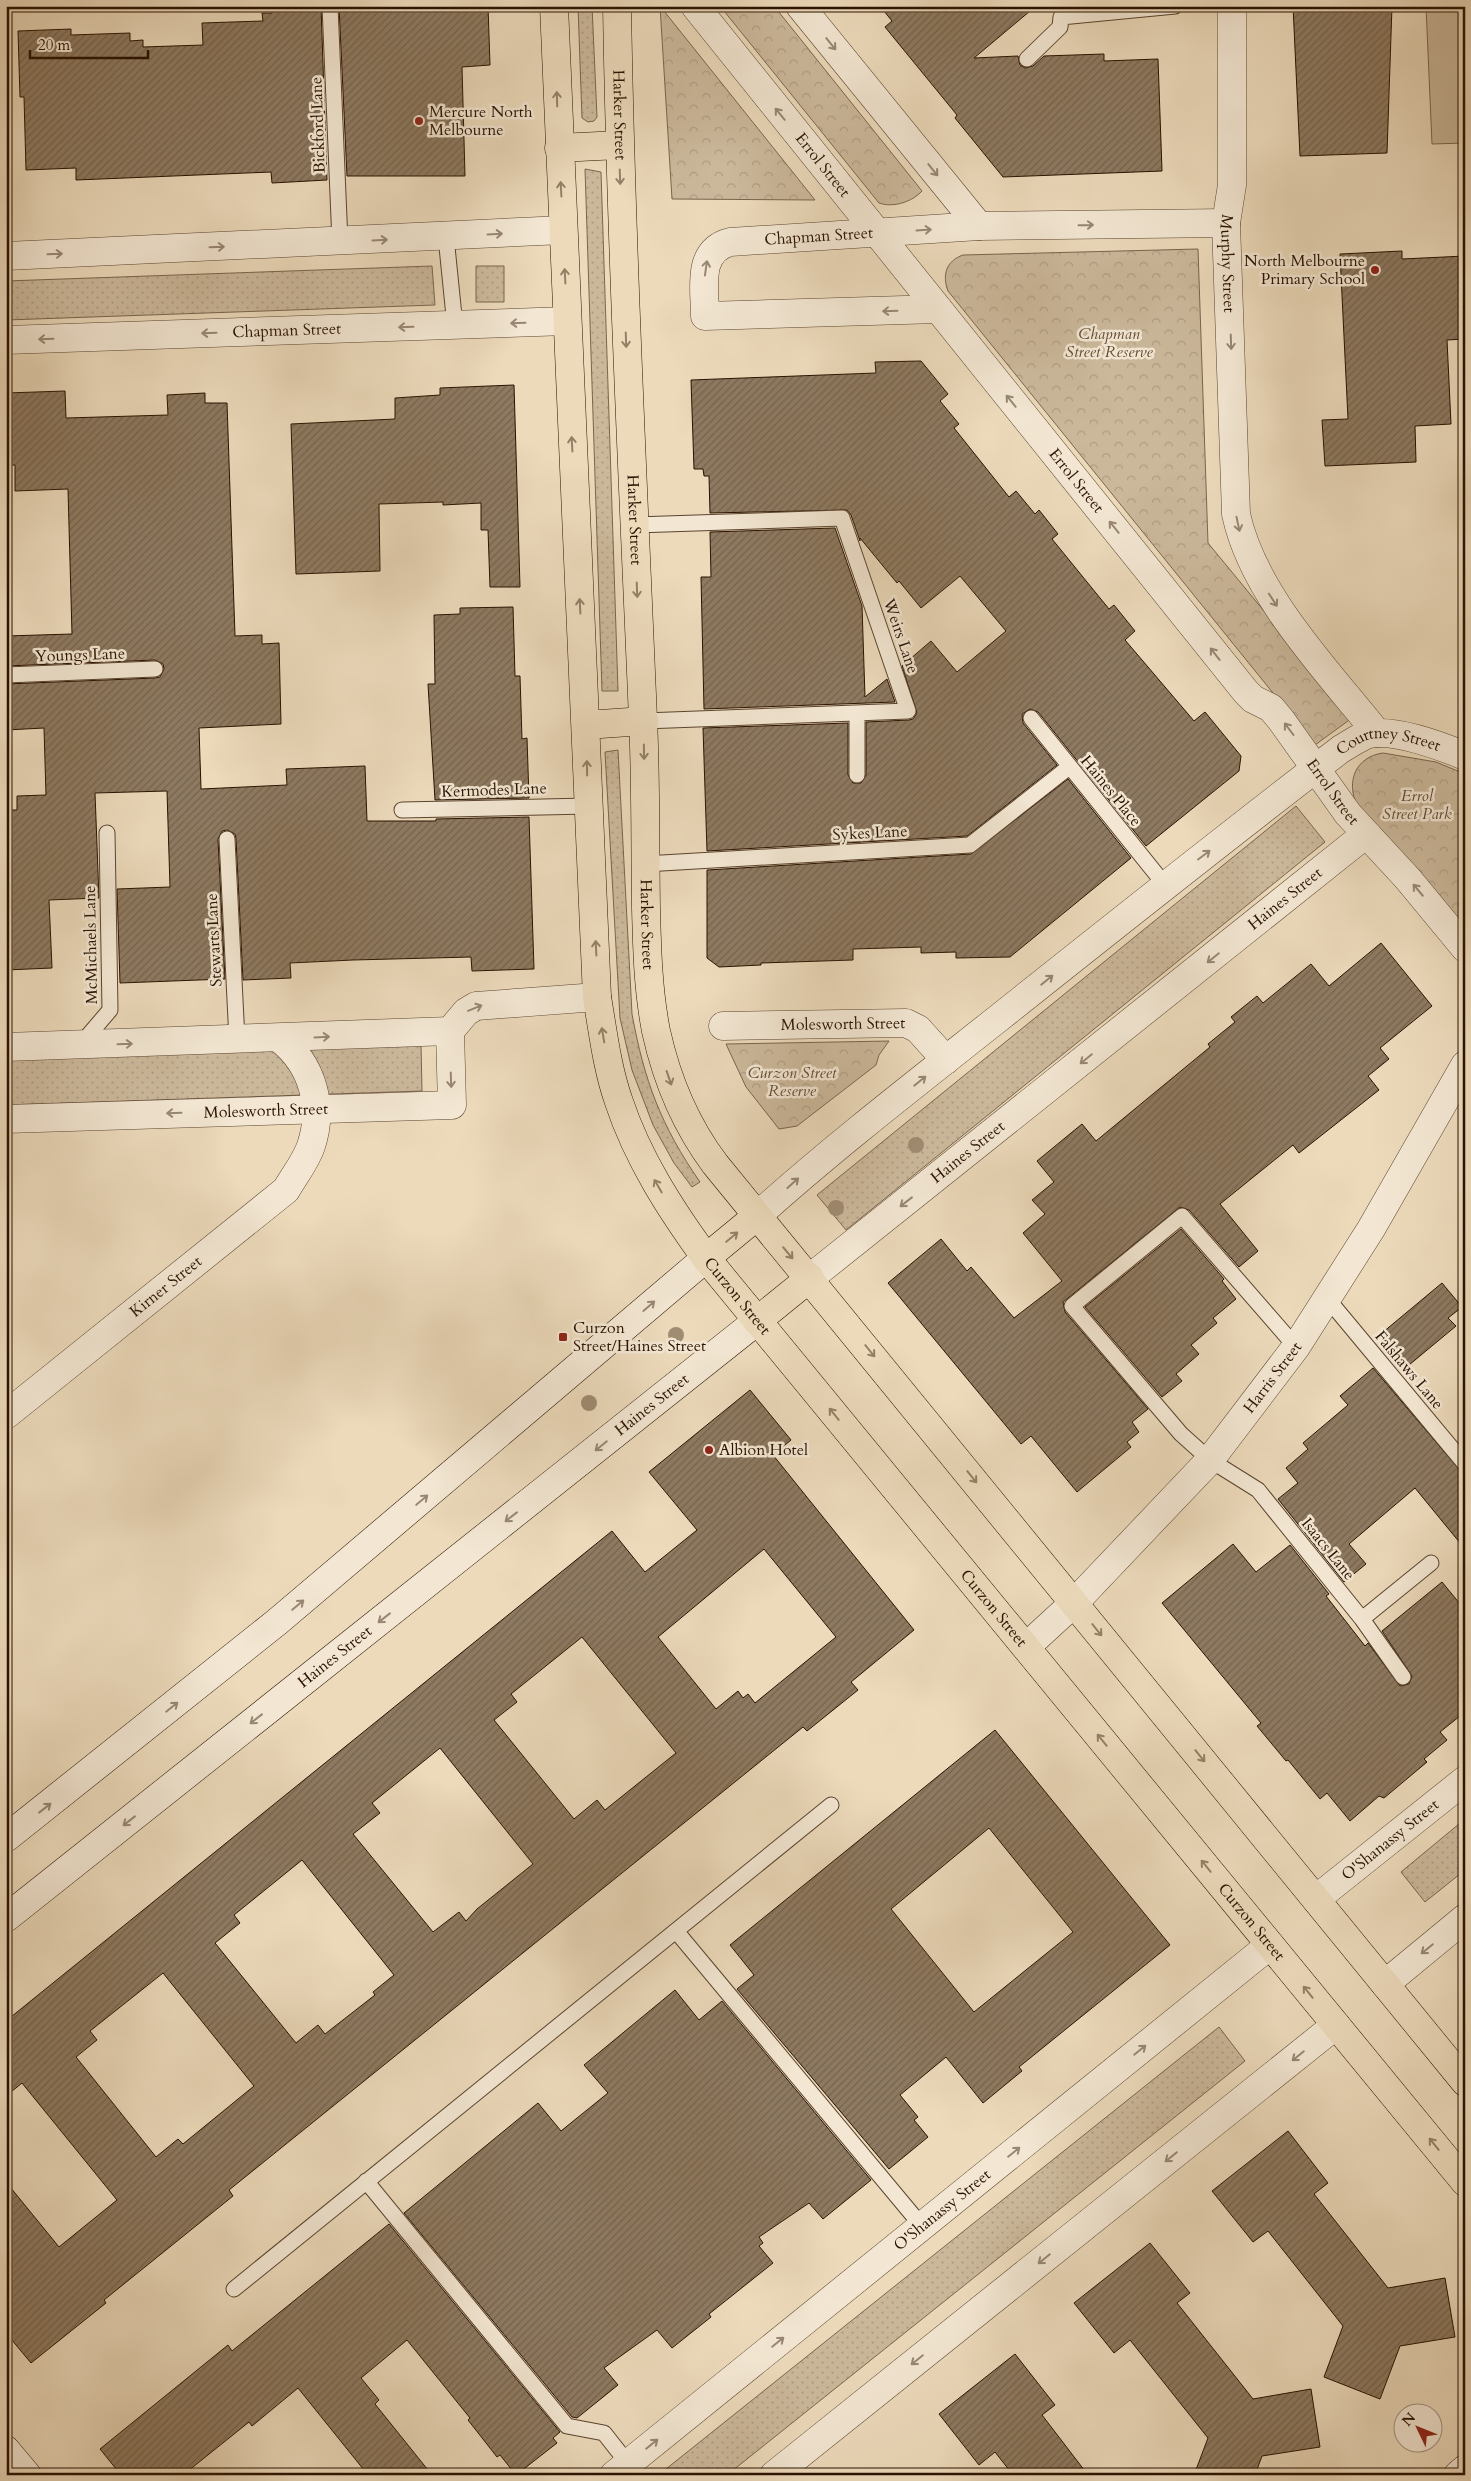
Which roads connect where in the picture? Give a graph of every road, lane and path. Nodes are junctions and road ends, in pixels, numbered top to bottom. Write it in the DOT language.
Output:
graph roads {
  1 [pos="330,6"];
  2 [pos="554,6"];
  3 [pos="617,6"];
  4 [pos="695,6"];
  5 [pos="800,6"];
  6 [pos="1175,6"];
  7 [pos="1232,6"];
  8 [pos="1060,12"];
  9 [pos="1027,59"];
  10 [pos="619,145"];
  11 [pos="559,148"];
  12 [pos="1226,223"];
  13 [pos="979,226"];
  14 [pos="563,230"];
  15 [pos="877,233"];
  16 [pos="446,237"];
  17 [pos="340,242"];
  18 [pos="6,256"];
  19 [pos="938,309"];
  20 [pos="567,321"];
  21 [pos="455,326"];
  22 [pos="6,340"];
  23 [pos="635,525"];
  24 [pos="155,669"];
  25 [pos="6,675"];
  26 [pos="857,713"];
  27 [pos="1031,718"];
  28 [pos="644,721"];
  29 [pos="586,725"];
  30 [pos="1376,733"];
  31 [pos="1465,756"];
  32 [pos="1069,767"];
  33 [pos="1316,770"];
  34 [pos="857,775"];
  35 [pos="588,806"];
  36 [pos="402,810"];
  37 [pos="106,833"];
  38 [pos="1366,834"];
  39 [pos="227,839"];
  40 [pos="645,864"];
  41 [pos="1166,885"];
  42 [pos="1465,948"];
  43 [pos="597,997"];
  44 [pos="723,1026"];
  45 [pos="450,1031"];
  46 [pos="280,1039"];
  47 [pos="236,1040"];
  48 [pos="80,1045"];
  49 [pos="6,1048"];
  50 [pos="946,1060"];
  51 [pos="1465,1064"];
  52 [pos="316,1110"];
  53 [pos="6,1119"];
  54 [pos="757,1216"];
  55 [pos="706,1258"];
  56 [pos="810,1278"];
  57 [pos="1326,1297"];
  58 [pos="758,1321"];
  59 [pos="1296,1347"];
  60 [pos="6,1415"];
  61 [pos="1210,1460"];
  62 [pos="1465,1464"];
  63 [pos="1431,1563"];
  64 [pos="1075,1602"];
  65 [pos="1362,1619"];
  66 [pos="1026,1647"];
  67 [pos="1404,1677"];
  68 [pos="1465,1780"];
  69 [pos="831,1805"];
  70 [pos="6,1838"];
  71 [pos="1316,1899"];
  72 [pos="6,1918"];
  73 [pos="1465,1918"];
  74 [pos="676,1931"];
  75 [pos="1270,1945"];
  76 [pos="1385,1984"];
  77 [pos="1336,2025"];
  78 [pos="1465,2082"];
  79 [pos="1461,2168"];
  80 [pos="366,2181"];
  81 [pos="921,2225"];
  82 [pos="234,2289"];
  83 [pos="6,2450"];
  84 [pos="1465,2469"];
  85 [pos="626,2471"];
  86 [pos="26,2475"];
  87 [pos="774,2475"];
  88 [pos="1458,2475"];
  1 -- 17 [label="lane, Bickford Lane"];
  11 -- 2 [label="highway, one-way"];
  3 -- 10 [label="highway, Harker Street"];
  15 -- 4 [label="street, Errol Street, one-way"];
  5 -- 13 [label="street, one-way"];
  6 -- 8 [label="lane"];
  7 -- 12 [label="street, Murphy Street"];
  8 -- 9 [label="lane"];
  10 -- 11 [label="highway"];
  10 -- 23 [label="highway, Harker Street, one-way"];
  14 -- 11 [label="highway, one-way"];
  13 -- 12 [label="street, Chapman Street, one-way"];
  12 -- 30 [label="street, Murphy Street, one-way"];
  15 -- 13 [label="street, Chapman Street, one-way"];
  16 -- 14 [label="street, one-way"];
  20 -- 14 [label="highway, one-way"];
  15 -- 19 [label="street, Errol Street"];
  19 -- 15 [label="street, Chapman Street, one-way"];
  17 -- 16 [label="street, one-way"];
  16 -- 21 [label="lane"];
  18 -- 17 [label="street, one-way"];
  33 -- 19 [label="street, Errol Street, one-way"];
  20 -- 21 [label="street, Chapman Street, one-way"];
  29 -- 20 [label="highway, one-way"];
  21 -- 22 [label="street, Chapman Street, one-way"];
  23 -- 26 [label="lane, Weirs Lane"];
  23 -- 28 [label="highway, Harker Street, one-way"];
  24 -- 25 [label="lane, Youngs Lane"];
  26 -- 28 [label="lane, Weirs Lane"];
  26 -- 34 [label="lane"];
  27 -- 32 [label="lane, Haines Place"];
  28 -- 29 [label="highway"];
  28 -- 40 [label="highway, Harker Street, one-way"];
  35 -- 29 [label="highway, one-way"];
  30 -- 31 [label="street, Courtney Street"];
  30 -- 33 [label="street, Courtney Street"];
  32 -- 40 [label="lane, Sykes Lane"];
  32 -- 41 [label="lane, Haines Place"];
  33 -- 38 [label="street, Errol Street"];
  41 -- 33 [label="street, one-way"];
  35 -- 36 [label="lane, Kermodes Lane"];
  43 -- 35 [label="highway, one-way"];
  37 -- 48 [label="lane, McMichaels Lane"];
  42 -- 38 [label="street, Errol Street, one-way"];
  38 -- 56 [label="street, Haines Street, one-way"];
  39 -- 47 [label="lane, Stewarts Lane"];
  40 -- 54 [label="highway, Harker Street, one-way"];
  50 -- 41 [label="street, one-way"];
  45 -- 43 [label="street, one-way"];
  55 -- 43 [label="highway, Curzon Street, one-way"];
  44 -- 50 [label="street, Molesworth Street"];
  46 -- 45 [label="street, one-way"];
  45 -- 52 [label="street, Molesworth Street, one-way"];
  46 -- 47 [label="street"];
  46 -- 52 [label="street"];
  48 -- 47 [label="street, one-way"];
  48 -- 49 [label="street"];
  54 -- 50 [label="street, one-way"];
  51 -- 57 [label="street, Harris Street"];
  52 -- 53 [label="street, Molesworth Street, one-way"];
  52 -- 60 [label="street, Kirner Street"];
  55 -- 54 [label="highway, one-way"];
  54 -- 56 [label="highway, one-way"];
  55 -- 58 [label="highway, Curzon Street"];
  70 -- 55 [label="street, one-way"];
  56 -- 58 [label="highway, Haines Street"];
  56 -- 64 [label="highway, one-way"];
  57 -- 59 [label="street, Harris Street"];
  57 -- 62 [label="lane, Falshaws Lane"];
  66 -- 58 [label="highway, Curzon Street, one-way"];
  58 -- 72 [label="street, Haines Street, one-way"];
  59 -- 61 [label="street, Harris Street"];
  59 -- 61 [label="lane, Isaacs Lane"];
  61 -- 64 [label="street, Harris Street"];
  61 -- 65 [label="lane, Isaacs Lane"];
  63 -- 65 [label="lane"];
  64 -- 66 [label="street, Harris Street"];
  64 -- 71 [label="highway, one-way"];
  65 -- 67 [label="lane, Isaacs Lane"];
  75 -- 66 [label="highway, Curzon Street, one-way"];
  68 -- 71 [label="street, O'Shanassy Street"];
  69 -- 74 [label="lane"];
  71 -- 76 [label="highway"];
  73 -- 76 [label="street, one-way"];
  74 -- 80 [label="lane"];
  74 -- 81 [label="lane"];
  77 -- 75 [label="highway, Curzon Street, one-way"];
  81 -- 75 [label="street, O'Shanassy Street, one-way"];
  76 -- 78 [label="highway"];
  79 -- 77 [label="highway, Curzon Street, one-way"];
  77 -- 87 [label="street, one-way"];
  80 -- 82 [label="lane"];
  80 -- 85 [label="lane"];
  85 -- 81 [label="street, O'Shanassy Street, one-way"];
  83 -- 86 [label="street"];
  84 -- 88 [label="street"];
}
